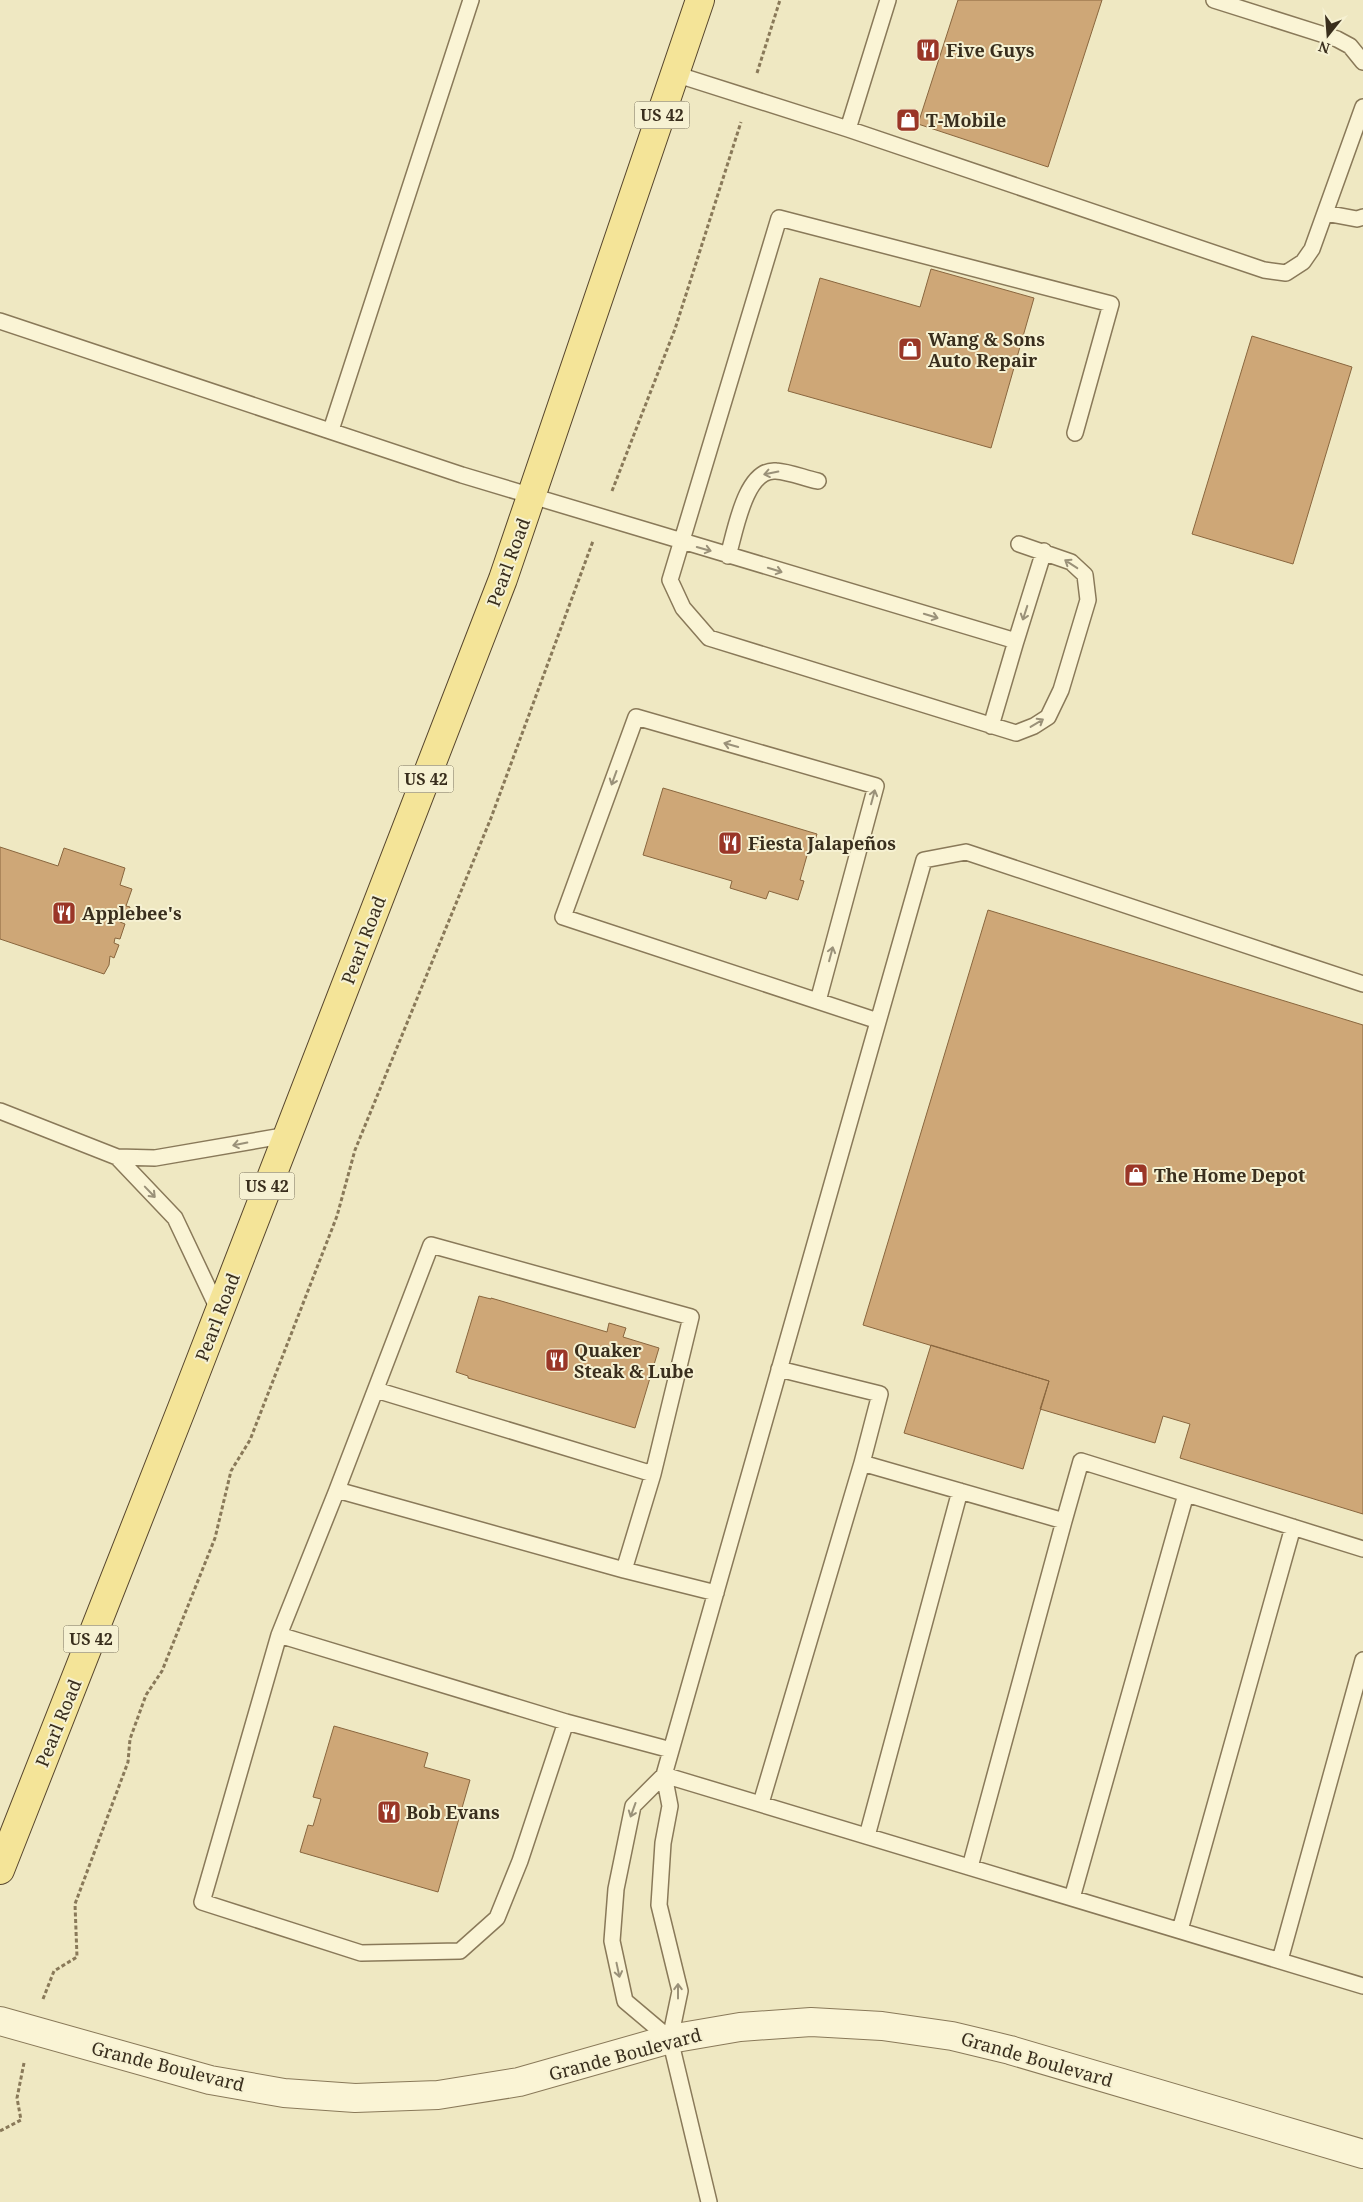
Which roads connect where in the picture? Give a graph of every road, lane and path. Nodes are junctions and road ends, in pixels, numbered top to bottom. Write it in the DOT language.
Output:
graph roads {
  1 [pos="471,0"];
  2 [pos="700,0"];
  3 [pos="780,0"];
  4 [pos="888,0"];
  5 [pos="1214,0"];
  6 [pos="1251,5"];
  7 [pos="1363,62"];
  8 [pos="675,74"];
  9 [pos="749,98"];
  10 [pos="1363,107"];
  11 [pos="848,129"];
  12 [pos="1325,213"];
  13 [pos="1363,216"];
  14 [pos="0,321"];
  15 [pos="332,430"];
  16 [pos="1075,433"];
  17 [pos="818,481"];
  18 [pos="532,496"];
  19 [pos="602,518"];
  20 [pos="680,542"];
  21 [pos="1019,544"];
  22 [pos="1044,551"];
  23 [pos="728,556"];
  24 [pos="1016,641"];
  25 [pos="991,726"];
  26 [pos="1363,984"];
  27 [pos="818,1001"];
  28 [pos="878,1022"];
  29 [pos="0,1111"];
  30 [pos="288,1134"];
  31 [pos="117,1157"];
  32 [pos="219,1311"];
  33 [pos="779,1369"];
  34 [pos="376,1390"];
  35 [pos="862,1463"];
  36 [pos="653,1474"];
  37 [pos="337,1490"];
  38 [pos="960,1491"];
  39 [pos="1186,1494"];
  40 [pos="1064,1521"];
  41 [pos="1293,1527"];
  42 [pos="1363,1549"];
  43 [pos="624,1570"];
  44 [pos="716,1593"];
  45 [pos="279,1635"];
  46 [pos="1363,1660"];
  47 [pos="566,1722"];
  48 [pos="672,1750"];
  49 [pos="664,1775"];
  50 [pos="761,1803"];
  51 [pos="868,1836"];
  52 [pos="970,1867"];
  53 [pos="0,1870"];
  54 [pos="1072,1898"];
  55 [pos="1180,1930"];
  56 [pos="1280,1960"];
  57 [pos="1363,1986"];
  58 [pos="0,2020"];
  59 [pos="31,2030"];
  60 [pos="670,2039"];
  61 [pos="0,2131"];
  62 [pos="1363,2154"];
  63 [pos="708,2202"];
  1 -- 15 [label="lane"];
  2 -- 8 [label="main road, Pearl Road / US 42"];
  3 -- 9 [label="path"];
  4 -- 11 [label="lane"];
  5 -- 6 [label="lane"];
  6 -- 7 [label="lane"];
  8 -- 9 [label="lane"];
  8 -- 18 [label="main road, Pearl Road / US 42"];
  9 -- 11 [label="lane"];
  9 -- 19 [label="path"];
  10 -- 12 [label="lane"];
  11 -- 12 [label="lane"];
  12 -- 13 [label="lane"];
  14 -- 15 [label="lane"];
  15 -- 18 [label="lane"];
  16 -- 20 [label="lane"];
  17 -- 23 [label="lane, one-way"];
  18 -- 19 [label="lane"];
  18 -- 30 [label="main road, Pearl Road / US 42"];
  19 -- 20 [label="lane"];
  19 -- 59 [label="path"];
  20 -- 23 [label="lane, one-way"];
  20 -- 25 [label="lane"];
  21 -- 22 [label="lane"];
  22 -- 24 [label="lane, one-way"];
  25 -- 22 [label="lane, one-way"];
  23 -- 24 [label="lane, one-way"];
  24 -- 25 [label="lane"];
  26 -- 28 [label="lane"];
  27 -- 27 [label="lane, one-way"];
  27 -- 28 [label="lane"];
  28 -- 33 [label="lane"];
  29 -- 31 [label="lane"];
  30 -- 31 [label="lane, one-way"];
  30 -- 32 [label="main road, Pearl Road / US 42"];
  31 -- 32 [label="lane, one-way"];
  32 -- 53 [label="main road, Pearl Road / US 42"];
  33 -- 35 [label="lane"];
  33 -- 44 [label="lane"];
  34 -- 36 [label="lane"];
  34 -- 36 [label="lane"];
  34 -- 37 [label="lane"];
  35 -- 38 [label="lane"];
  35 -- 50 [label="lane"];
  36 -- 43 [label="lane"];
  37 -- 43 [label="lane"];
  37 -- 45 [label="lane"];
  38 -- 40 [label="lane"];
  38 -- 51 [label="lane"];
  39 -- 40 [label="lane"];
  39 -- 41 [label="lane"];
  39 -- 54 [label="lane"];
  40 -- 52 [label="lane"];
  41 -- 42 [label="lane"];
  41 -- 55 [label="lane"];
  43 -- 44 [label="lane"];
  44 -- 48 [label="lane"];
  45 -- 47 [label="lane"];
  45 -- 47 [label="lane"];
  46 -- 56 [label="lane"];
  47 -- 48 [label="lane"];
  48 -- 49 [label="lane"];
  49 -- 50 [label="lane"];
  60 -- 49 [label="lane, one-way"];
  49 -- 60 [label="lane, one-way"];
  50 -- 51 [label="lane"];
  51 -- 52 [label="lane"];
  52 -- 54 [label="lane"];
  54 -- 55 [label="lane"];
  55 -- 56 [label="lane"];
  56 -- 57 [label="lane"];
  58 -- 59 [label="street, Grande Boulevard"];
  59 -- 60 [label="street, Grande Boulevard"];
  59 -- 61 [label="path"];
  60 -- 62 [label="street, Grande Boulevard"];
  60 -- 63 [label="lane"];
}
